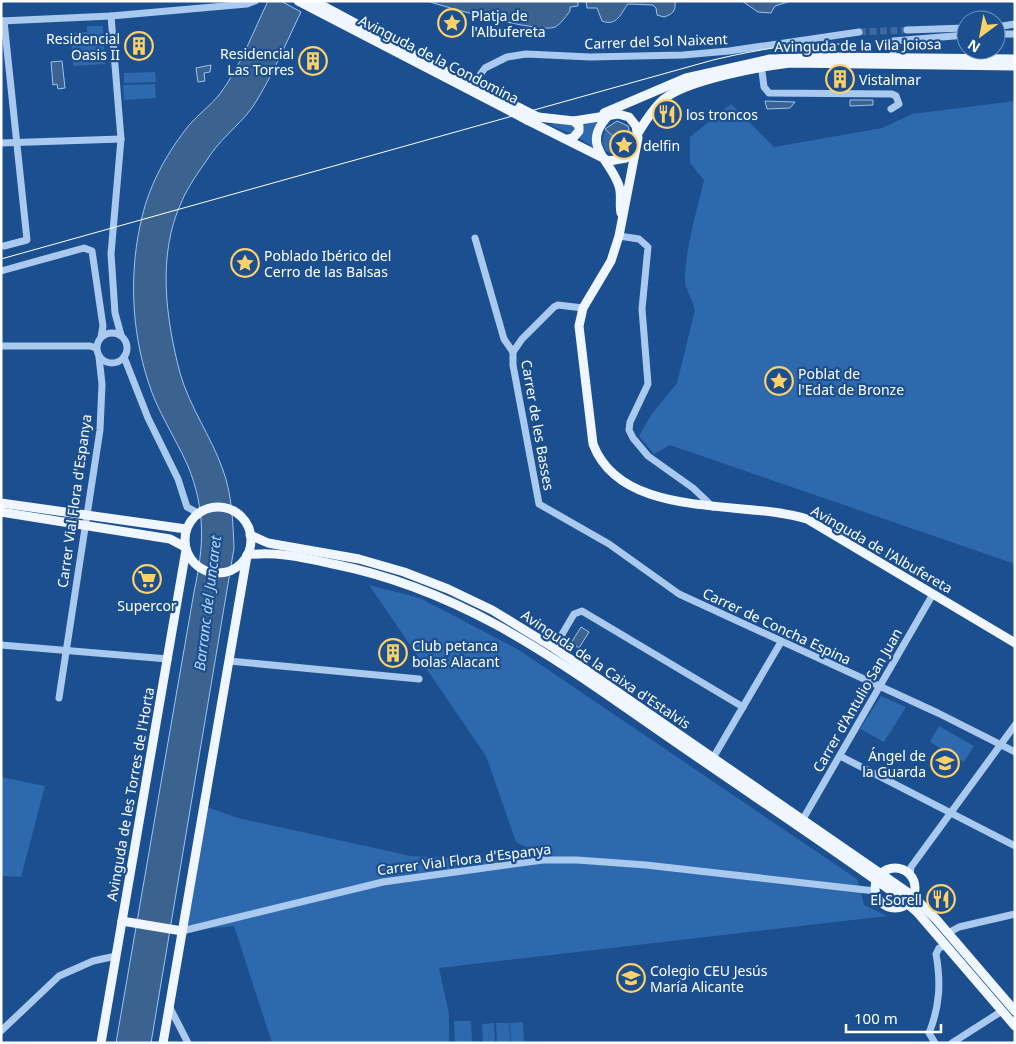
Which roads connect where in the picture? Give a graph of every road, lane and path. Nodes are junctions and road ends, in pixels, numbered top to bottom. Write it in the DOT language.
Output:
graph roads {
  1 [pos="255,1"];
  2 [pos="234,3"];
  3 [pos="244,3"];
  4 [pos="306,3"];
  5 [pos="110,16"];
  6 [pos="3,21"];
  7 [pos="956,28"];
  8 [pos="907,30"];
  9 [pos="859,32"];
  10 [pos="956,36"];
  11 [pos="1015,59"];
  12 [pos="892,61"];
  13 [pos="761,64"];
  14 [pos="1015,66"];
  15 [pos="474,90"];
  16 [pos="624,104"];
  17 [pos="891,109"];
  18 [pos="516,110"];
  19 [pos="609,116"];
  20 [pos="592,118"];
  21 [pos="574,121"];
  22 [pos="638,133"];
  23 [pos="121,139"];
  24 [pos="568,139"];
  25 [pos="1,143"];
  26 [pos="17,143"];
  27 [pos="636,145"];
  28 [pos="585,149"];
  29 [pos="602,157"];
  30 [pos="614,175"];
  31 [pos="622,221"];
  32 [pos="620,236"];
  33 [pos="475,238"];
  34 [pos="4,246"];
  35 [pos="1,271"];
  36 [pos="583,308"];
  37 [pos="116,313"];
  38 [pos="109,332"];
  39 [pos="121,335"];
  40 [pos="100,337"];
  41 [pos="1,346"];
  42 [pos="96,348"];
  43 [pos="513,352"];
  44 [pos="99,356"];
  45 [pos="124,357"];
  46 [pos="1,503"];
  47 [pos="539,504"];
  48 [pos="714,507"];
  49 [pos="1,512"];
  50 [pos="198,513"];
  51 [pos="86,521"];
  52 [pos="186,529"];
  53 [pos="250,535"];
  54 [pos="186,548"];
  55 [pos="247,555"];
  56 [pos="933,594"];
  57 [pos="781,642"];
  58 [pos="1015,643"];
  59 [pos="1,645"];
  60 [pos="554,648"];
  61 [pos="66,650"];
  62 [pos="168,658"];
  63 [pos="229,661"];
  64 [pos="420,679"];
  65 [pos="879,688"];
  66 [pos="59,698"];
  67 [pos="743,707"];
  68 [pos="1015,725"];
  69 [pos="1001,744"];
  70 [pos="1015,752"];
  71 [pos="840,756"];
  72 [pos="713,758"];
  73 [pos="950,814"];
  74 [pos="803,819"];
  75 [pos="1015,846"];
  76 [pos="908,871"];
  77 [pos="879,877"];
  78 [pos="875,890"];
  79 [pos="910,900"];
  80 [pos="1015,914"];
  81 [pos="122,921"];
  82 [pos="182,931"];
  83 [pos="948,933"];
  84 [pos="945,946"];
  85 [pos="116,956"];
  86 [pos="169,1006"];
  87 [pos="1013,1007"];
  88 [pos="1002,1011"];
  89 [pos="1015,1026"];
  90 [pos="1,1030"];
  91 [pos="101,1043"];
  92 [pos="163,1043"];
  93 [pos="188,1043"];
  94 [pos="935,1043"];
  95 [pos="952,1043"];
  1 -- 3 [label="street"];
  2 -- 3 [label="street"];
  2 -- 5 [label="street"];
  4 -- 15 [label="main road, Avinguda de la Condomina"];
  5 -- 6 [label="street"];
  5 -- 23 [label="street"];
  6 -- 26 [label="street"];
  7 -- 8 [label="street"];
  9 -- 15 [label="street, Carrer del Sol Naixent"];
  10 -- 12 [label="street"];
  11 -- 12 [label="main road, Avinguda de la Vila Joiosa"];
  12 -- 13 [label="main road, Avinguda de la Vila Joiosa"];
  12 -- 14 [label="main road, Avinguda de la Vila Joiosa"];
  13 -- 16 [label="main road, Avinguda de la Vila Joiosa"];
  13 -- 17 [label="street, Avinguda de la Vila Joiosa"];
  13 -- 22 [label="main road, Avinguda de la Vila Joiosa"];
  15 -- 18 [label="main road, Avinguda de la Condomina"];
  16 -- 19 [label="main road, Avinguda de la Vila Joiosa"];
  16 -- 20 [label="main road, Avinguda de la Vila Joiosa"];
  18 -- 21 [label="main road, Avinguda de la Condomina, bridge"];
  18 -- 24 [label="main road, Avinguda de la Condomina, bridge"];
  19 -- 20 [label="main road, Avinguda de la Condomina"];
  19 -- 22 [label="main road"];
  19 -- 29 [label="main road"];
  20 -- 21 [label="main road, Avinguda de la Condomina"];
  21 -- 24 [label="main road"];
  22 -- 27 [label="main road, Avinguda de l'Albufereta"];
  23 -- 26 [label="street"];
  23 -- 37 [label="street"];
  24 -- 28 [label="main road, Avinguda de la Condomina"];
  25 -- 26 [label="street"];
  26 -- 34 [label="street"];
  27 -- 29 [label="main road"];
  27 -- 31 [label="main road, Avinguda de l'Albufereta"];
  28 -- 29 [label="main road, Avinguda de la Condomina"];
  28 -- 30 [label="main road, Avinguda de la Condomina"];
  29 -- 30 [label="main road, Avinguda de l'Albufereta"];
  30 -- 31 [label="main road, Avinguda de l'Albufereta"];
  31 -- 32 [label="main road, Avinguda de l'Albufereta"];
  32 -- 36 [label="main road, Avinguda de l'Albufereta"];
  32 -- 48 [label="street"];
  33 -- 43 [label="street, Carrer de les Basses"];
  35 -- 40 [label="street"];
  36 -- 43 [label="street"];
  36 -- 48 [label="main road, Avinguda de l'Albufereta"];
  37 -- 38 [label="street"];
  37 -- 39 [label="street"];
  38 -- 39 [label="street"];
  38 -- 40 [label="street"];
  39 -- 45 [label="street"];
  40 -- 42 [label="street"];
  41 -- 42 [label="street"];
  42 -- 44 [label="street"];
  43 -- 47 [label="street, Carrer de les Basses"];
  44 -- 45 [label="street"];
  44 -- 51 [label="street, Carrer Vial Flora d'Espanya"];
  45 -- 50 [label="street"];
  46 -- 51 [label="main road"];
  47 -- 57 [label="street, Carrer de Concha Espina"];
  48 -- 56 [label="main road, Avinguda de l'Albufereta"];
  49 -- 51 [label="main road"];
  50 -- 52 [label="main road"];
  50 -- 53 [label="main road"];
  51 -- 52 [label="main road"];
  51 -- 54 [label="main road"];
  51 -- 61 [label="street, Carrer Vial Flora d'Espanya"];
  52 -- 54 [label="main road"];
  53 -- 55 [label="main road"];
  53 -- 60 [label="main road, Avinguda de la Caixa d'Estalvis"];
  54 -- 55 [label="main road"];
  54 -- 62 [label="main road, Avinguda de les Torres de l'Horta"];
  55 -- 63 [label="main road"];
  55 -- 77 [label="main road, Avinguda de la Caixa d'Estalvis"];
  56 -- 58 [label="main road, Avinguda de l'Albufereta"];
  56 -- 65 [label="street, Carrer d'Antulio San Juan"];
  57 -- 65 [label="street, Carrer de Concha Espina"];
  57 -- 67 [label="street"];
  59 -- 61 [label="street"];
  60 -- 67 [label="street"];
  60 -- 72 [label="main road, Avinguda de la Caixa d'Estalvis"];
  61 -- 62 [label="street"];
  61 -- 66 [label="street, Carrer Vial Flora d'Espanya"];
  62 -- 81 [label="main road, Avinguda de les Torres de l'Horta"];
  63 -- 64 [label="street"];
  63 -- 82 [label="main road"];
  65 -- 69 [label="street, Carrer de Concha Espina"];
  65 -- 71 [label="street, Carrer d'Antulio San Juan"];
  67 -- 72 [label="street"];
  68 -- 69 [label="street"];
  69 -- 70 [label="street, Carrer de Concha Espina"];
  69 -- 73 [label="street"];
  71 -- 73 [label="street"];
  71 -- 74 [label="street, Carrer d'Antulio San Juan"];
  72 -- 74 [label="main road, Avinguda de la Caixa d'Estalvis"];
  73 -- 75 [label="street"];
  73 -- 76 [label="street"];
  74 -- 77 [label="main road, Avinguda de la Caixa d'Estalvis"];
  76 -- 77 [label="main road"];
  76 -- 79 [label="main road"];
  77 -- 78 [label="main road"];
  77 -- 79 [label="main road, Avinguda de la Caixa d'Estalvis"];
  78 -- 79 [label="main road"];
  78 -- 82 [label="street, Carrer Vial Flora d'Espanya"];
  79 -- 83 [label="main road"];
  79 -- 84 [label="main road"];
  80 -- 83 [label="street"];
  81 -- 82 [label="main road, Carrer Vial Flora d'Espanya"];
  81 -- 85 [label="main road, Avinguda de les Torres de l'Horta"];
  82 -- 86 [label="main road"];
  83 -- 87 [label="main road"];
  84 -- 88 [label="main road"];
  84 -- 94 [label="street"];
  85 -- 90 [label="street"];
  85 -- 91 [label="main road, Avinguda de les Torres de l'Horta"];
  86 -- 92 [label="main road"];
  86 -- 93 [label="street"];
  88 -- 89 [label="main road"];
  88 -- 95 [label="street"];
}
